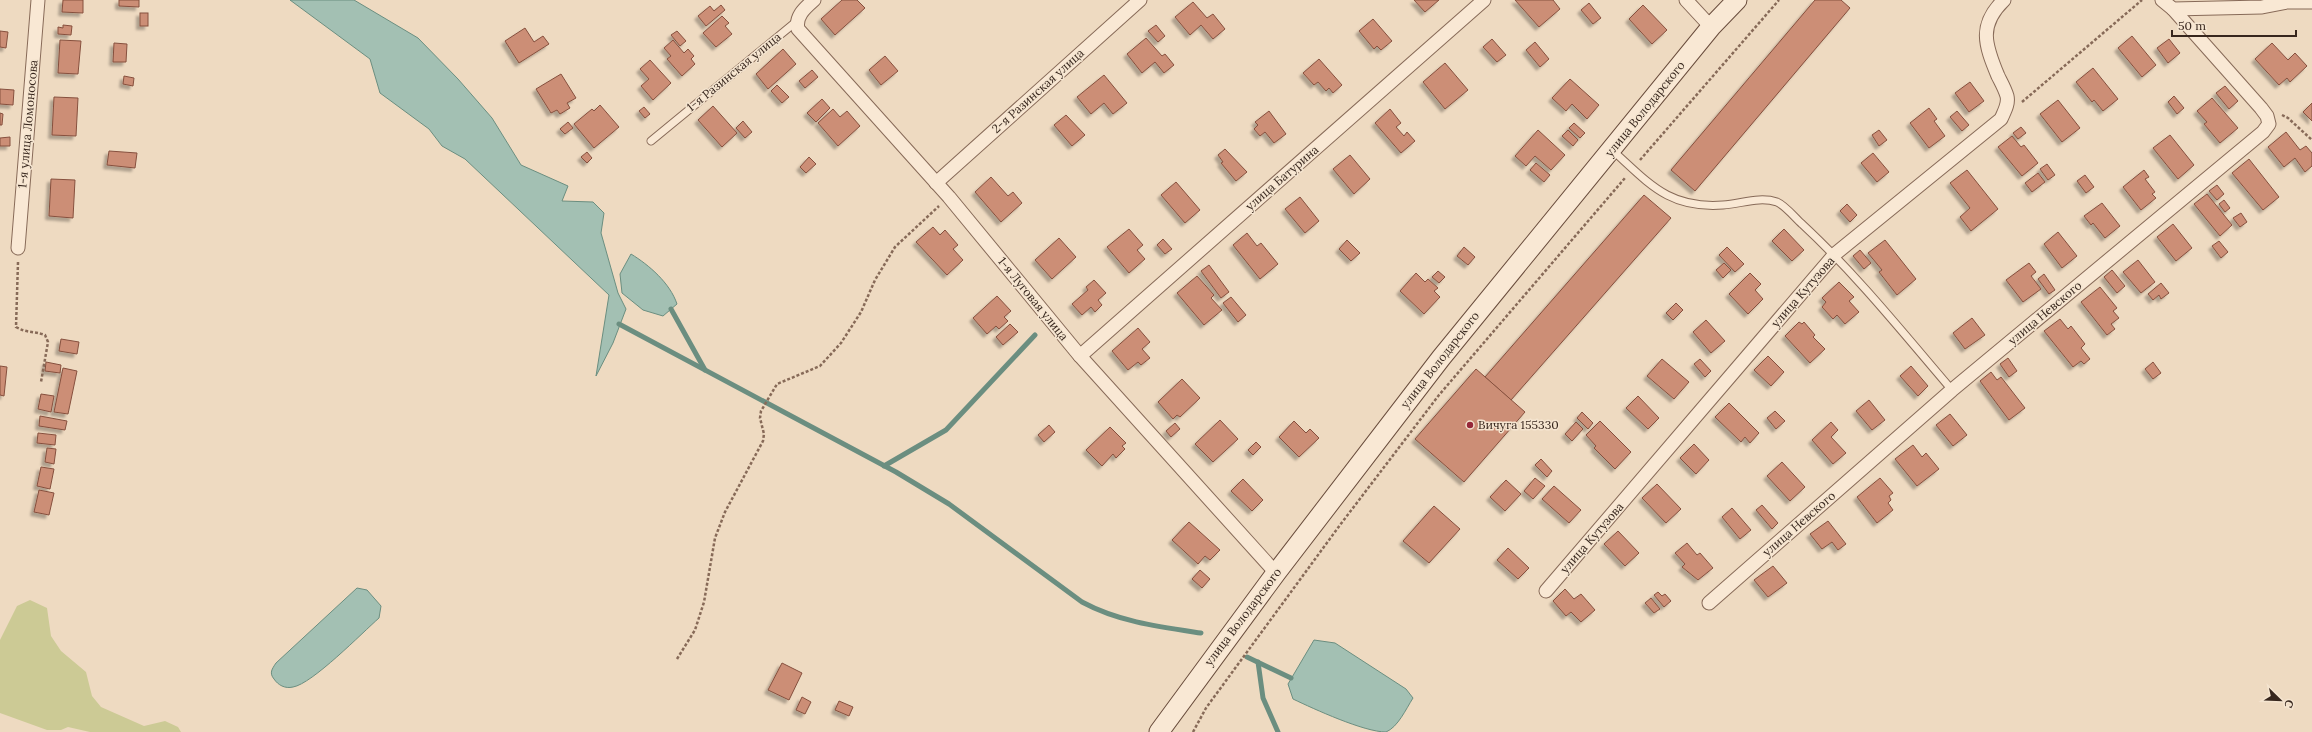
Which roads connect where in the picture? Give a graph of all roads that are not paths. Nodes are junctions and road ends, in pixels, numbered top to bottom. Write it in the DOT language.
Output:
graph roads {
  1 [pos="38,0"];
  2 [pos="814,0"];
  3 [pos="1140,0"];
  4 [pos="1484,0"];
  5 [pos="1686,0"];
  6 [pos="1737,0"];
  7 [pos="2004,0"];
  8 [pos="2162,0"];
  9 [pos="2312,2"];
  10 [pos="2173,9"];
  11 [pos="796,21"];
  12 [pos="1711,27"];
  13 [pos="650,141"];
  14 [pos="1611,149"];
  15 [pos="936,183"];
  16 [pos="18,248"];
  17 [pos="1835,254"];
  18 [pos="1080,356"];
  19 [pos="1952,390"];
  20 [pos="1276,573"];
  21 [pos="1546,591"];
  22 [pos="1709,603"];
  23 [pos="1158,732"];
  1 -- 16 [label="street, 1-я улица Ломоносова"];
  2 -- 11 [label="street, 1-я Разинская улица"];
  3 -- 15 [label="street, 2-я Разинская улица"];
  4 -- 18 [label="street, улица Батурина"];
  5 -- 12 [label="street"];
  6 -- 12 [label="main road, улица Володарского"];
  7 -- 17 [label="street, улица Кутузова"];
  8 -- 10 [label="street"];
  9 -- 10 [label="street"];
  10 -- 19 [label="street, улица Невского"];
  11 -- 13 [label="lane, 1-я Разинская улица"];
  11 -- 15 [label="street, 1-я Луговая улица"];
  12 -- 14 [label="main road, улица Володарского"];
  14 -- 17 [label="lane"];
  14 -- 20 [label="main road, улица Володарского"];
  15 -- 18 [label="street, 1-я Луговая улица"];
  17 -- 19 [label="lane"];
  17 -- 21 [label="street, улица Кутузова"];
  18 -- 20 [label="street, 1-я Луговая улица"];
  19 -- 22 [label="street, улица Невского"];
  20 -- 23 [label="main road, улица Володарского"];
}
